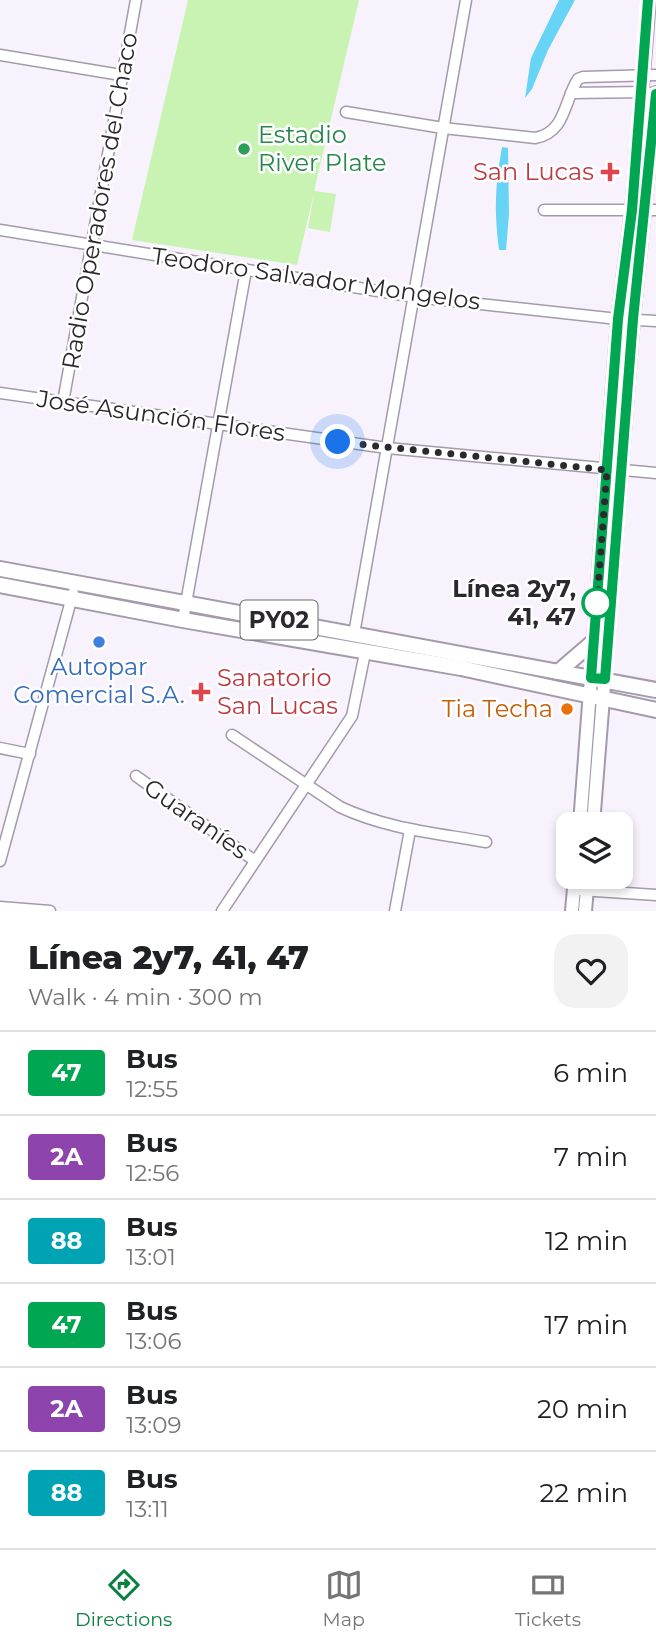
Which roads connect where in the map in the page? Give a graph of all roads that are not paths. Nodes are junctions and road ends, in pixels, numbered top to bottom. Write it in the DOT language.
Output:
graph roads {
  1 [pos="136,0"];
  2 [pos="466,0"];
  3 [pos="649,0"];
  4 [pos="0,55"];
  5 [pos="121,75"];
  6 [pos="649,75"];
  7 [pos="642,92"];
  8 [pos="656,92"];
  9 [pos="571,93"];
  10 [pos="346,113"];
  11 [pos="443,128"];
  12 [pos="544,210"];
  13 [pos="644,210"];
  14 [pos="0,230"];
  15 [pos="91,246"];
  16 [pos="246,270"];
  17 [pos="415,297"];
  18 [pos="618,319"];
  19 [pos="633,319"];
  20 [pos="656,321"];
  21 [pos="0,393"];
  22 [pos="63,402"];
  23 [pos="219,425"];
  24 [pos="387,448"];
  25 [pos="607,470"];
  26 [pos="621,471"];
  27 [pos="656,474"];
  28 [pos="0,569"];
  29 [pos="76,583"];
  30 [pos="0,585"];
  31 [pos="72,598"];
  32 [pos="185,603"];
  33 [pos="183,620"];
  34 [pos="354,634"];
  35 [pos="594,641"];
  36 [pos="365,653"];
  37 [pos="558,671"];
  38 [pos="597,687"];
  39 [pos="656,690"];
  40 [pos="656,710"];
  41 [pos="232,736"];
  42 [pos="0,748"];
  43 [pos="30,754"];
  44 [pos="136,776"];
  45 [pos="306,783"];
  46 [pos="581,812"];
  47 [pos="593,812"];
  48 [pos="410,830"];
  49 [pos="486,842"];
  50 [pos="0,861"];
  51 [pos="255,861"];
  52 [pos="578,889"];
  53 [pos="580,889"];
  54 [pos="605,889"];
  55 [pos="656,895"];
  56 [pos="0,907"];
  57 [pos="50,911"];
  58 [pos="222,911"];
  59 [pos="395,911"];
  60 [pos="572,911"];
  61 [pos="585,911"];
  1 -- 5 [label="street, Radio Operadores del Chaco"];
  2 -- 11 [label="street"];
  3 -- 6 [label="main road"];
  4 -- 5 [label="street"];
  5 -- 15 [label="street, Radio Operadores del Chaco"];
  6 -- 7 [label="main road"];
  6 -- 9 [label="street"];
  7 -- 8 [label="street"];
  7 -- 9 [label="street"];
  7 -- 13 [label="main road"];
  8 -- 13 [label="main road"];
  9 -- 11 [label="street"];
  10 -- 11 [label="street"];
  11 -- 17 [label="street"];
  12 -- 13 [label="street"];
  13 -- 18 [label="main road"];
  13 -- 19 [label="main road"];
  14 -- 15 [label="street, Teodoro Salvador Mongelos"];
  15 -- 16 [label="street, Teodoro Salvador Mongelos"];
  15 -- 22 [label="street, Radio Operadores del Chaco"];
  16 -- 17 [label="street, Teodoro Salvador Mongelos"];
  16 -- 23 [label="street"];
  17 -- 18 [label="street, Teodoro Salvador Mongelos"];
  17 -- 24 [label="street"];
  18 -- 19 [label="street, Teodoro Salvador Mongelos"];
  18 -- 25 [label="main road"];
  19 -- 20 [label="street, Teodoro Salvador Mongelos"];
  19 -- 26 [label="main road"];
  21 -- 22 [label="street, José Asunción Flores"];
  22 -- 23 [label="street, José Asunción Flores"];
  23 -- 24 [label="street, José Asunción Flores"];
  23 -- 32 [label="street"];
  24 -- 25 [label="street, José Asunción Flores"];
  24 -- 34 [label="street"];
  25 -- 26 [label="street, José Asunción Flores"];
  25 -- 35 [label="main road"];
  26 -- 27 [label="street, José Asunción Flores"];
  26 -- 38 [label="main road"];
  28 -- 29 [label="highway, PY02"];
  29 -- 31 [label="street"];
  29 -- 32 [label="highway, PY02"];
  30 -- 31 [label="highway, PY02"];
  31 -- 33 [label="highway, PY02"];
  31 -- 43 [label="street"];
  32 -- 33 [label="street"];
  32 -- 34 [label="highway, PY02"];
  33 -- 36 [label="highway, PY02"];
  34 -- 37 [label="highway, PY02"];
  35 -- 37 [label="highway"];
  35 -- 38 [label="main road"];
  36 -- 38 [label="highway, PY02"];
  36 -- 45 [label="street"];
  37 -- 38 [label="highway, PY02"];
  38 -- 39 [label="highway, PY02"];
  38 -- 40 [label="highway, PY02"];
  38 -- 46 [label="main road"];
  38 -- 47 [label="main road"];
  41 -- 45 [label="street"];
  42 -- 43 [label="street"];
  43 -- 50 [label="street"];
  44 -- 51 [label="street, Guaraníes"];
  45 -- 48 [label="street"];
  45 -- 51 [label="street"];
  48 -- 49 [label="street"];
  48 -- 59 [label="street"];
  51 -- 58 [label="street"];
  52 -- 60 [label="main road"];
  53 -- 61 [label="main road"];
  54 -- 55 [label="street"];
  56 -- 57 [label="street"];
}
